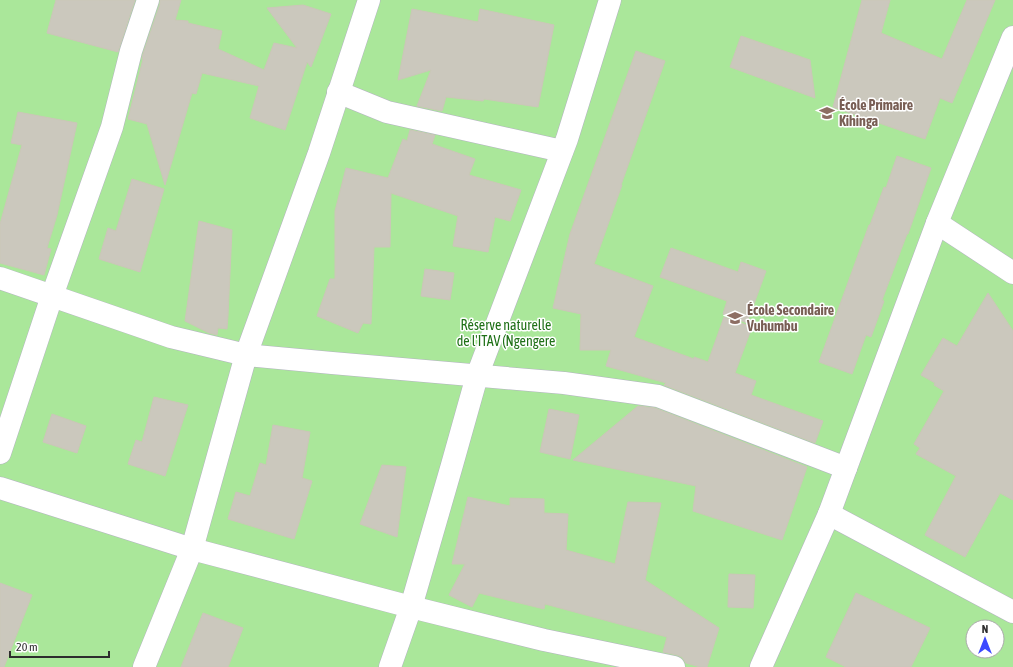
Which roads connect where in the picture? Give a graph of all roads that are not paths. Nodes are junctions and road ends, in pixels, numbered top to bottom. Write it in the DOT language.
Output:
graph roads {
  1 [pos="148,0"];
  2 [pos="369,0"];
  3 [pos="610,0"];
  4 [pos="1013,37"];
  5 [pos="338,92"];
  6 [pos="562,151"];
  7 [pos="937,223"];
  8 [pos="1013,272"];
  9 [pos="0,278"];
  10 [pos="52,296"];
  11 [pos="246,355"];
  12 [pos="477,376"];
  13 [pos="0,453"];
  14 [pos="846,468"];
  15 [pos="0,488"];
  16 [pos="829,514"];
  17 [pos="192,549"];
  18 [pos="411,607"];
  19 [pos="1013,612"];
  20 [pos="144,667"];
  21 [pos="390,667"];
  22 [pos="674,667"];
  23 [pos="761,667"];
  1 -- 10 [label="street"];
  2 -- 5 [label="street"];
  3 -- 6 [label="street"];
  4 -- 7 [label="street"];
  5 -- 6 [label="street"];
  5 -- 11 [label="street"];
  6 -- 12 [label="street"];
  7 -- 8 [label="street"];
  7 -- 14 [label="street"];
  9 -- 10 [label="street"];
  10 -- 11 [label="street"];
  10 -- 13 [label="street"];
  11 -- 12 [label="street"];
  11 -- 17 [label="street"];
  12 -- 14 [label="street"];
  12 -- 18 [label="street"];
  14 -- 16 [label="street"];
  15 -- 17 [label="street"];
  16 -- 19 [label="street"];
  16 -- 23 [label="street"];
  17 -- 18 [label="street"];
  17 -- 20 [label="street"];
  18 -- 21 [label="street"];
  18 -- 22 [label="street"];
}
